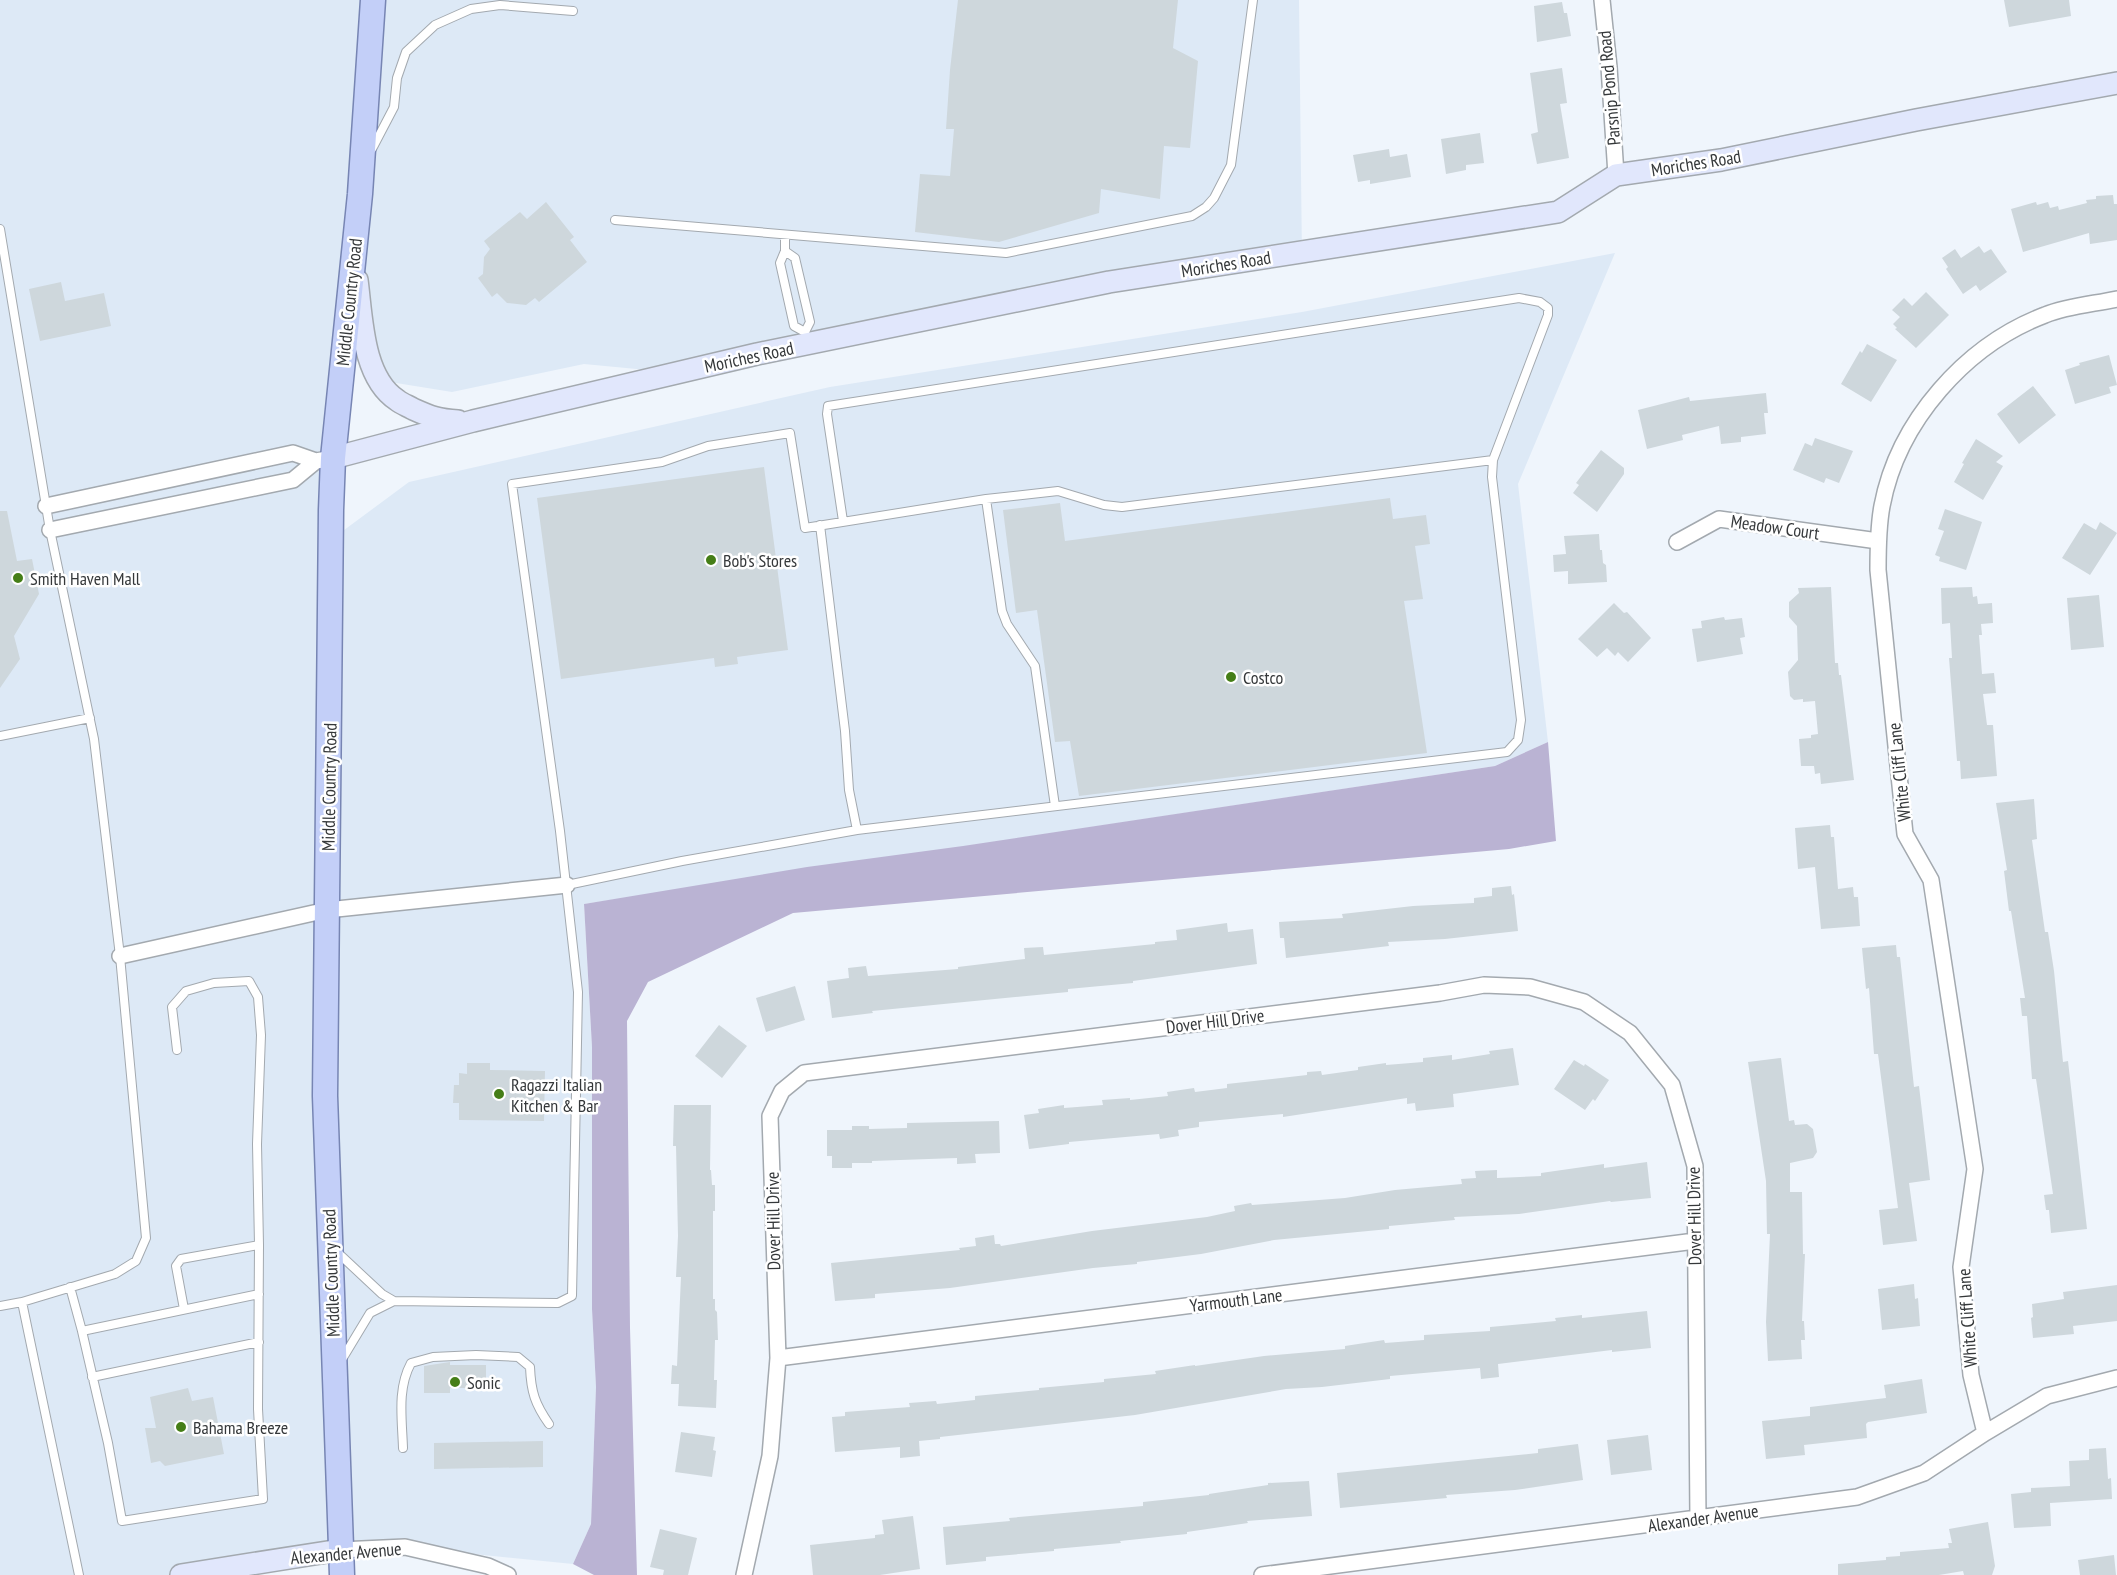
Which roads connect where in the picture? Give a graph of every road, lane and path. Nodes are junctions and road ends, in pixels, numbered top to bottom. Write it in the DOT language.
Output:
graph roads {
  1 [pos="373,0"];
  2 [pos="487,0"];
  3 [pos="1253,0"];
  4 [pos="1602,0"];
  5 [pos="500,5"];
  6 [pos="573,11"];
  7 [pos="2117,83"];
  8 [pos="361,169"];
  9 [pos="1616,175"];
  10 [pos="615,220"];
  11 [pos="0,230"];
  12 [pos="785,235"];
  13 [pos="785,251"];
  14 [pos="353,255"];
  15 [pos="4,271"];
  16 [pos="2117,299"];
  17 [pos="806,338"];
  18 [pos="473,421"];
  19 [pos="325,460"];
  20 [pos="1493,460"];
  21 [pos="986,499"];
  22 [pos="46,506"];
  23 [pos="843,521"];
  24 [pos="820,525"];
  25 [pos="50,530"];
  26 [pos="1878,541"];
  27 [pos="1677,542"];
  28 [pos="90,718"];
  29 [pos="0,736"];
  30 [pos="1055,806"];
  31 [pos="857,830"];
  32 [pos="567,885"];
  33 [pos="327,910"];
  34 [pos="120,956"];
  35 [pos="177,1050"];
  36 [pos="1695,1241"];
  37 [pos="259,1245"];
  38 [pos="330,1245"];
  39 [pos="70,1287"];
  40 [pos="259,1294"];
  41 [pos="394,1301"];
  42 [pos="22,1302"];
  43 [pos="0,1306"];
  44 [pos="184,1309"];
  45 [pos="82,1331"];
  46 [pos="259,1342"];
  47 [pos="777,1358"];
  48 [pos="334,1372"];
  49 [pos="92,1377"];
  50 [pos="2117,1378"];
  51 [pos="549,1424"];
  52 [pos="1985,1433"];
  53 [pos="403,1448"];
  54 [pos="1698,1519"];
  55 [pos="340,1550"];
  56 [pos="79,1575"];
  57 [pos="181,1575"];
  58 [pos="342,1575"];
  59 [pos="508,1575"];
  60 [pos="744,1575"];
  61 [pos="1262,1575"];
  1 -- 8 [label="main road, Middle Country Road"];
  2 -- 5 [label="lane"];
  3 -- 12 [label="lane"];
  4 -- 9 [label="street, Parsnip Pond Road"];
  5 -- 6 [label="lane"];
  5 -- 8 [label="lane"];
  7 -- 9 [label="street, Moriches Road"];
  8 -- 14 [label="main road, Middle Country Road"];
  9 -- 17 [label="street, Moriches Road"];
  10 -- 12 [label="lane"];
  11 -- 15 [label="lane"];
  12 -- 13 [label="lane"];
  13 -- 17 [label="lane"];
  13 -- 17 [label="lane"];
  14 -- 18 [label="street"];
  14 -- 19 [label="main road, Middle Country Road"];
  15 -- 22 [label="lane"];
  16 -- 26 [label="street, White Cliff Lane"];
  17 -- 18 [label="street, Moriches Road"];
  18 -- 19 [label="street, Moriches Road"];
  19 -- 22 [label="street"];
  19 -- 25 [label="street"];
  19 -- 33 [label="main road, Middle Country Road"];
  20 -- 21 [label="lane"];
  20 -- 23 [label="lane"];
  20 -- 30 [label="lane"];
  21 -- 23 [label="lane"];
  21 -- 30 [label="lane"];
  22 -- 25 [label="lane"];
  23 -- 24 [label="lane"];
  24 -- 31 [label="lane"];
  24 -- 32 [label="lane"];
  25 -- 28 [label="lane"];
  26 -- 27 [label="street, Meadow Court"];
  26 -- 52 [label="street, White Cliff Lane"];
  28 -- 29 [label="lane"];
  28 -- 34 [label="lane"];
  30 -- 31 [label="lane"];
  31 -- 32 [label="lane"];
  32 -- 33 [label="street"];
  32 -- 41 [label="lane"];
  33 -- 34 [label="street"];
  33 -- 38 [label="main road, Middle Country Road"];
  34 -- 39 [label="lane"];
  35 -- 37 [label="lane"];
  36 -- 47 [label="street, Yarmouth Lane"];
  36 -- 47 [label="street, Dover Hill Drive"];
  36 -- 54 [label="street, Dover Hill Drive"];
  37 -- 40 [label="lane"];
  37 -- 44 [label="lane"];
  38 -- 41 [label="lane"];
  38 -- 48 [label="main road, Middle Country Road"];
  39 -- 42 [label="lane"];
  39 -- 45 [label="lane"];
  40 -- 44 [label="lane"];
  40 -- 46 [label="lane"];
  41 -- 48 [label="lane"];
  42 -- 43 [label="lane"];
  42 -- 56 [label="lane"];
  44 -- 45 [label="lane"];
  45 -- 49 [label="lane"];
  46 -- 49 [label="lane"];
  46 -- 49 [label="lane"];
  47 -- 60 [label="street, Dover Hill Drive"];
  48 -- 55 [label="main road, Middle Country Road"];
  50 -- 52 [label="street, Alexander Avenue"];
  51 -- 53 [label="lane"];
  52 -- 54 [label="street, Alexander Avenue"];
  54 -- 61 [label="street, Alexander Avenue"];
  55 -- 57 [label="street, Alexander Avenue"];
  55 -- 58 [label="main road, Middle Country Road"];
  55 -- 59 [label="street, Alexander Avenue"];
}
